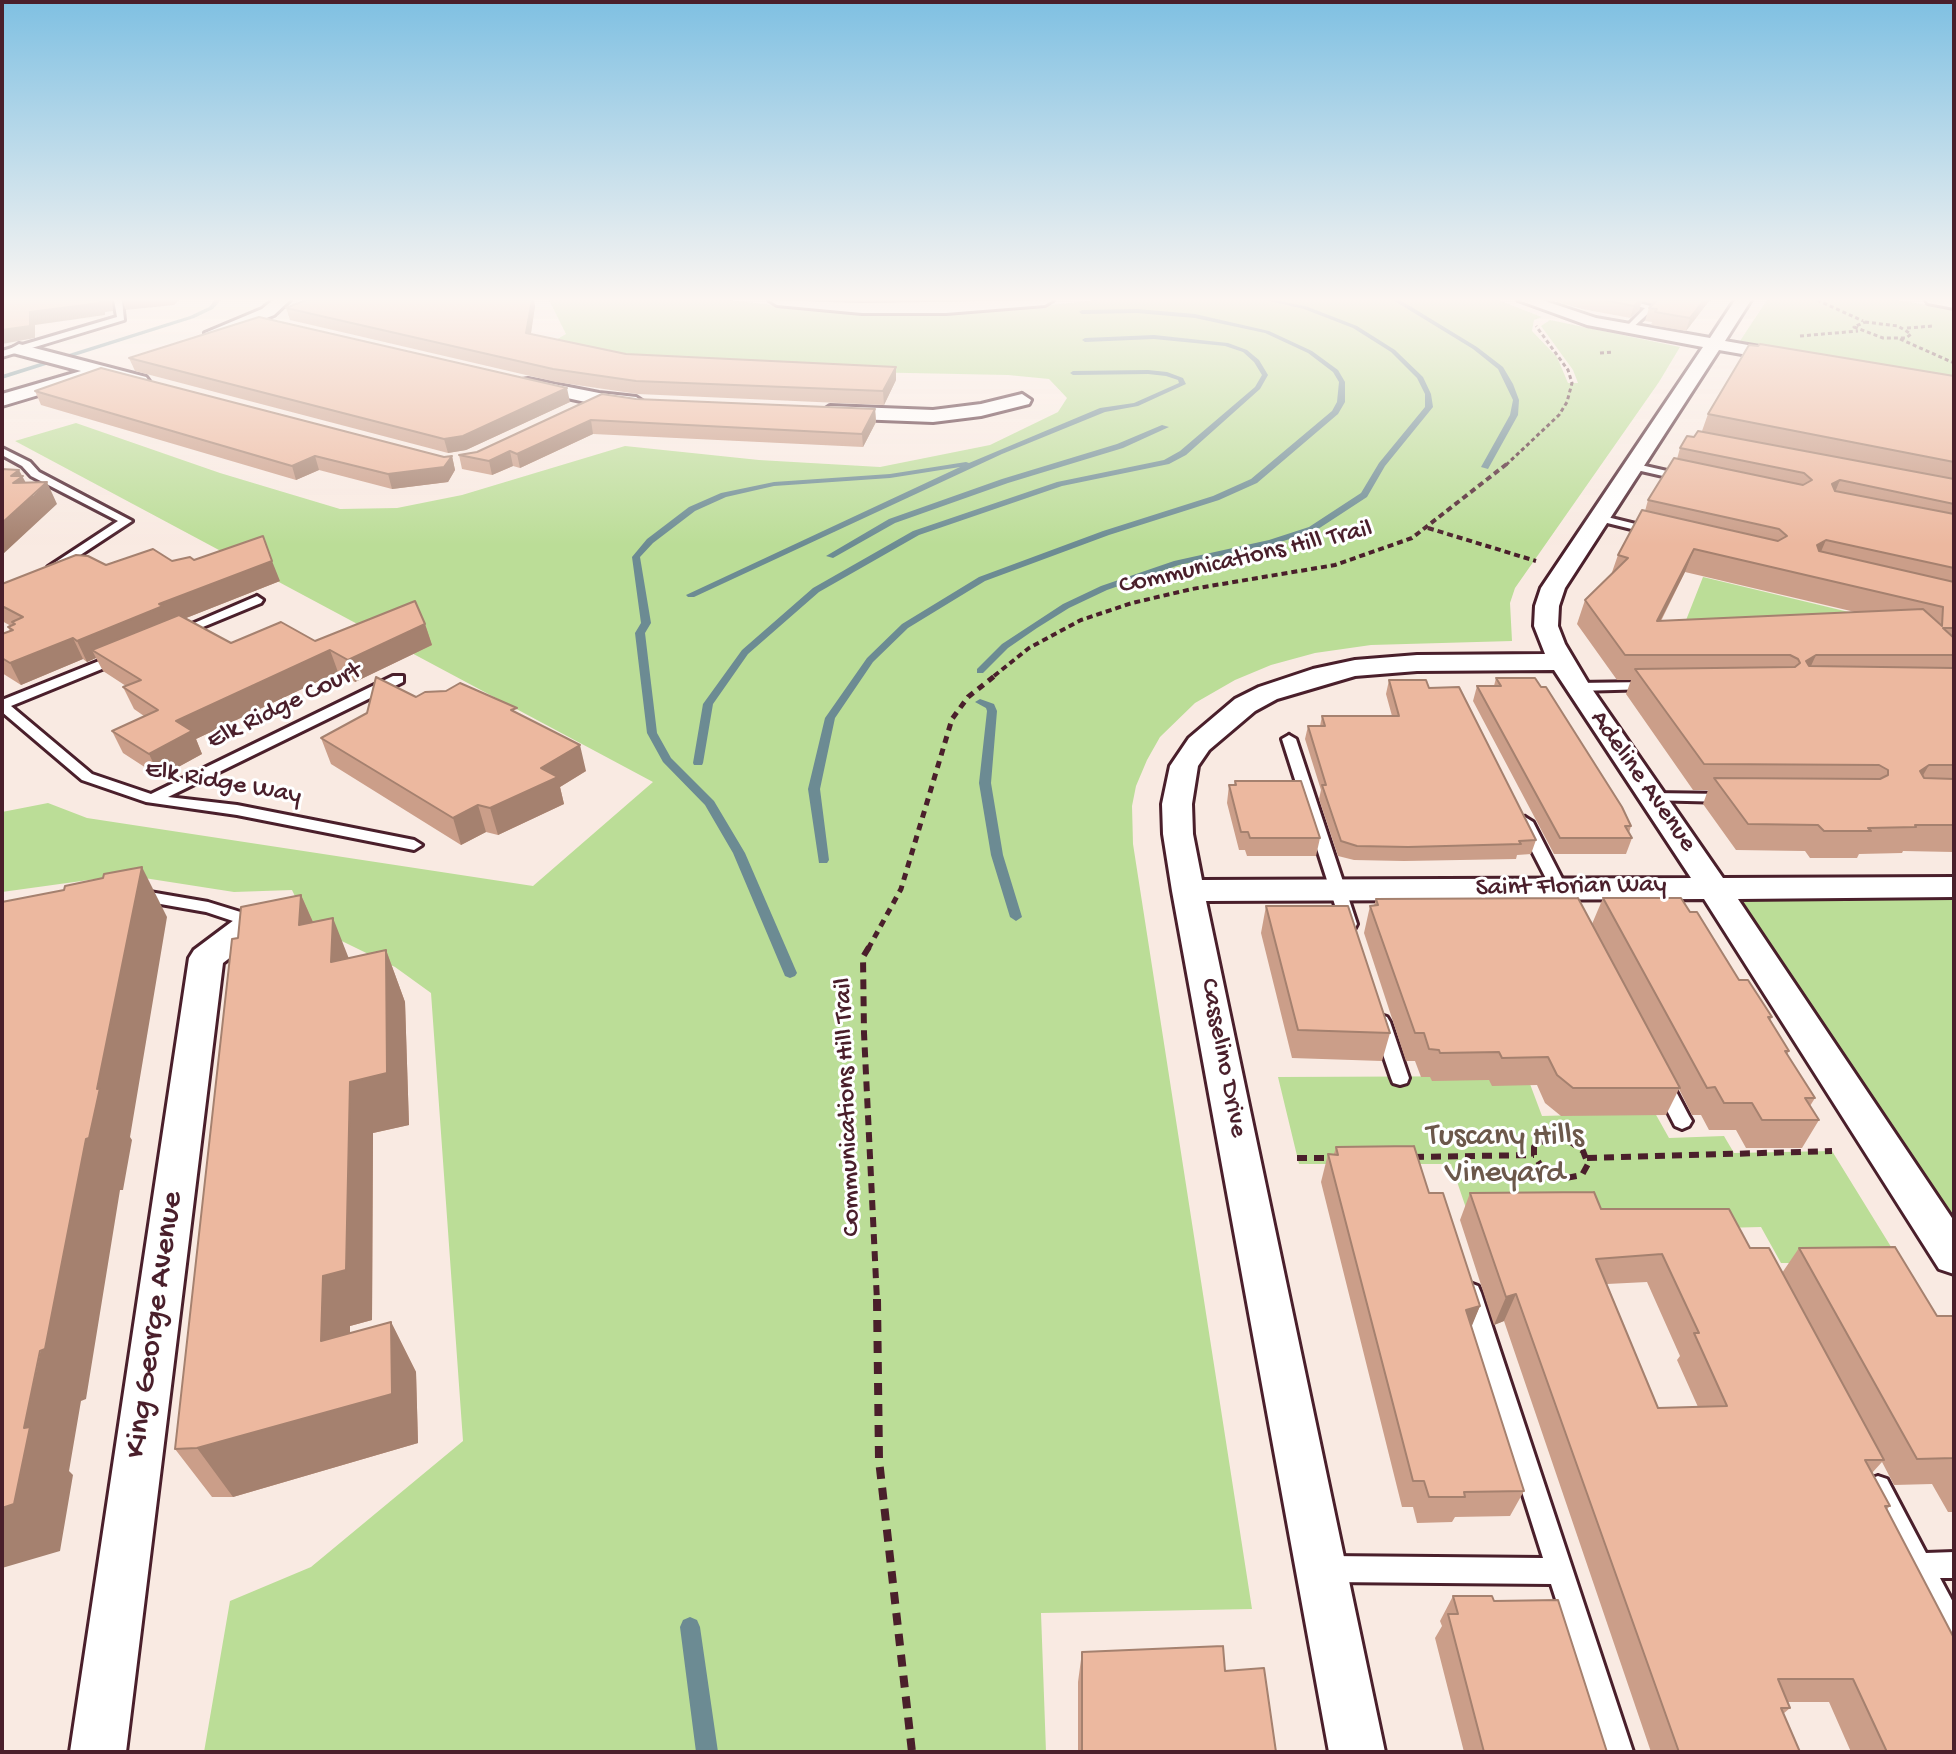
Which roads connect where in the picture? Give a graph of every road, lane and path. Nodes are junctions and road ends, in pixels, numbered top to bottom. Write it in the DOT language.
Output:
graph roads {
  1 [pos="65,382"];
  2 [pos="144,382"];
  3 [pos="519,382"];
  4 [pos="1572,382"];
  5 [pos="1693,382"];
  6 [pos="163,387"];
  7 [pos="599,399"];
  8 [pos="2,400"];
  9 [pos="1022,400"];
  10 [pos="653,404"];
  11 [pos="806,411"];
  12 [pos="571,413"];
  13 [pos="2,451"];
  14 [pos="1632,466"];
  15 [pos="1692,479"];
  16 [pos="1599,518"];
  17 [pos="1427,527"];
  18 [pos="1660,533"];
  19 [pos="1536,561"];
  20 [pos="39,577"];
  21 [pos="257,600"];
  22 [pos="158,641"];
  23 [pos="130,652"];
  24 [pos="1569,675"];
  25 [pos="398,679"];
  26 [pos="1657,686"];
  27 [pos="2,705"];
  28 [pos="1289,739"];
  29 [pos="1652,797"];
  30 [pos="1747,798"];
  31 [pos="151,799"];
  32 [pos="1519,809"];
  33 [pos="414,845"];
  34 [pos="1712,887"];
  35 [pos="1954,887"];
  36 [pos="1338,890"];
  37 [pos="1188,891"];
  38 [pos="124,893"];
  39 [pos="1567,903"];
  40 [pos="254,922"];
  41 [pos="1357,948"];
  42 [pos="1376,1006"];
  43 [pos="1653,1067"];
  44 [pos="1400,1078"];
  45 [pos="1682,1121"];
  46 [pos="1832,1151"];
  47 [pos="1534,1155"];
  48 [pos="1343,1157"];
  49 [pos="1404,1157"];
  50 [pos="1297,1158"];
  51 [pos="1587,1158"];
  52 [pos="1954,1256"];
  53 [pos="1464,1275"];
  54 [pos="1867,1467"];
  55 [pos="1954,1565"];
  56 [pos="1919,1566"];
  57 [pos="1322,1569"];
  58 [pos="1561,1571"];
  59 [pos="1954,1631"];
  60 [pos="98,1752"];
  61 [pos="912,1752"];
  62 [pos="1357,1752"];
  63 [pos="1619,1752"];
  1 -- 8 [label="street"];
  2 -- 6 [label="street"];
  3 -- 7 [label="street"];
  4 -- 17 [label="path, Communications Hill Trail"];
  5 -- 14 [label="street, Adeline Avenue"];
  7 -- 10 [label="street"];
  7 -- 12 [label="street"];
  9 -- 11 [label="street"];
  13 -- 20 [label="lane"];
  14 -- 15 [label="lane"];
  14 -- 16 [label="street, Adeline Avenue"];
  16 -- 18 [label="lane"];
  16 -- 24 [label="street, Adeline Avenue"];
  17 -- 19 [label="path"];
  17 -- 61 [label="path, Communications Hill Trail"];
  21 -- 22 [label="lane"];
  23 -- 27 [label="lane"];
  24 -- 26 [label="lane"];
  24 -- 29 [label="street, Adeline Avenue"];
  24 -- 37 [label="street, Casselino Drive"];
  25 -- 31 [label="lane, Elk Ridge Court"];
  27 -- 31 [label="lane, Elk Ridge Way"];
  28 -- 36 [label="lane"];
  29 -- 30 [label="lane"];
  29 -- 34 [label="street, Adeline Avenue"];
  31 -- 33 [label="lane, Elk Ridge Way"];
  32 -- 39 [label="lane"];
  34 -- 35 [label="street, Saint Florian Way"];
  34 -- 39 [label="street, Saint Florian Way"];
  34 -- 52 [label="street, Adeline Avenue"];
  36 -- 37 [label="street, Saint Florian Way"];
  36 -- 39 [label="street, Saint Florian Way"];
  36 -- 41 [label="lane"];
  37 -- 57 [label="street, Casselino Drive"];
  38 -- 40 [label="lane"];
  40 -- 60 [label="street, King George Avenue"];
  42 -- 44 [label="lane"];
  43 -- 45 [label="lane"];
  46 -- 51 [label="path"];
  47 -- 49 [label="path"];
  47 -- 51 [label="path"];
  47 -- 51 [label="path"];
  48 -- 50 [label="path"];
  53 -- 58 [label="lane"];
  54 -- 56 [label="lane"];
  55 -- 56 [label="lane"];
  56 -- 59 [label="lane"];
  57 -- 58 [label="lane"];
  57 -- 62 [label="street, Casselino Drive"];
  58 -- 63 [label="lane"];
}
